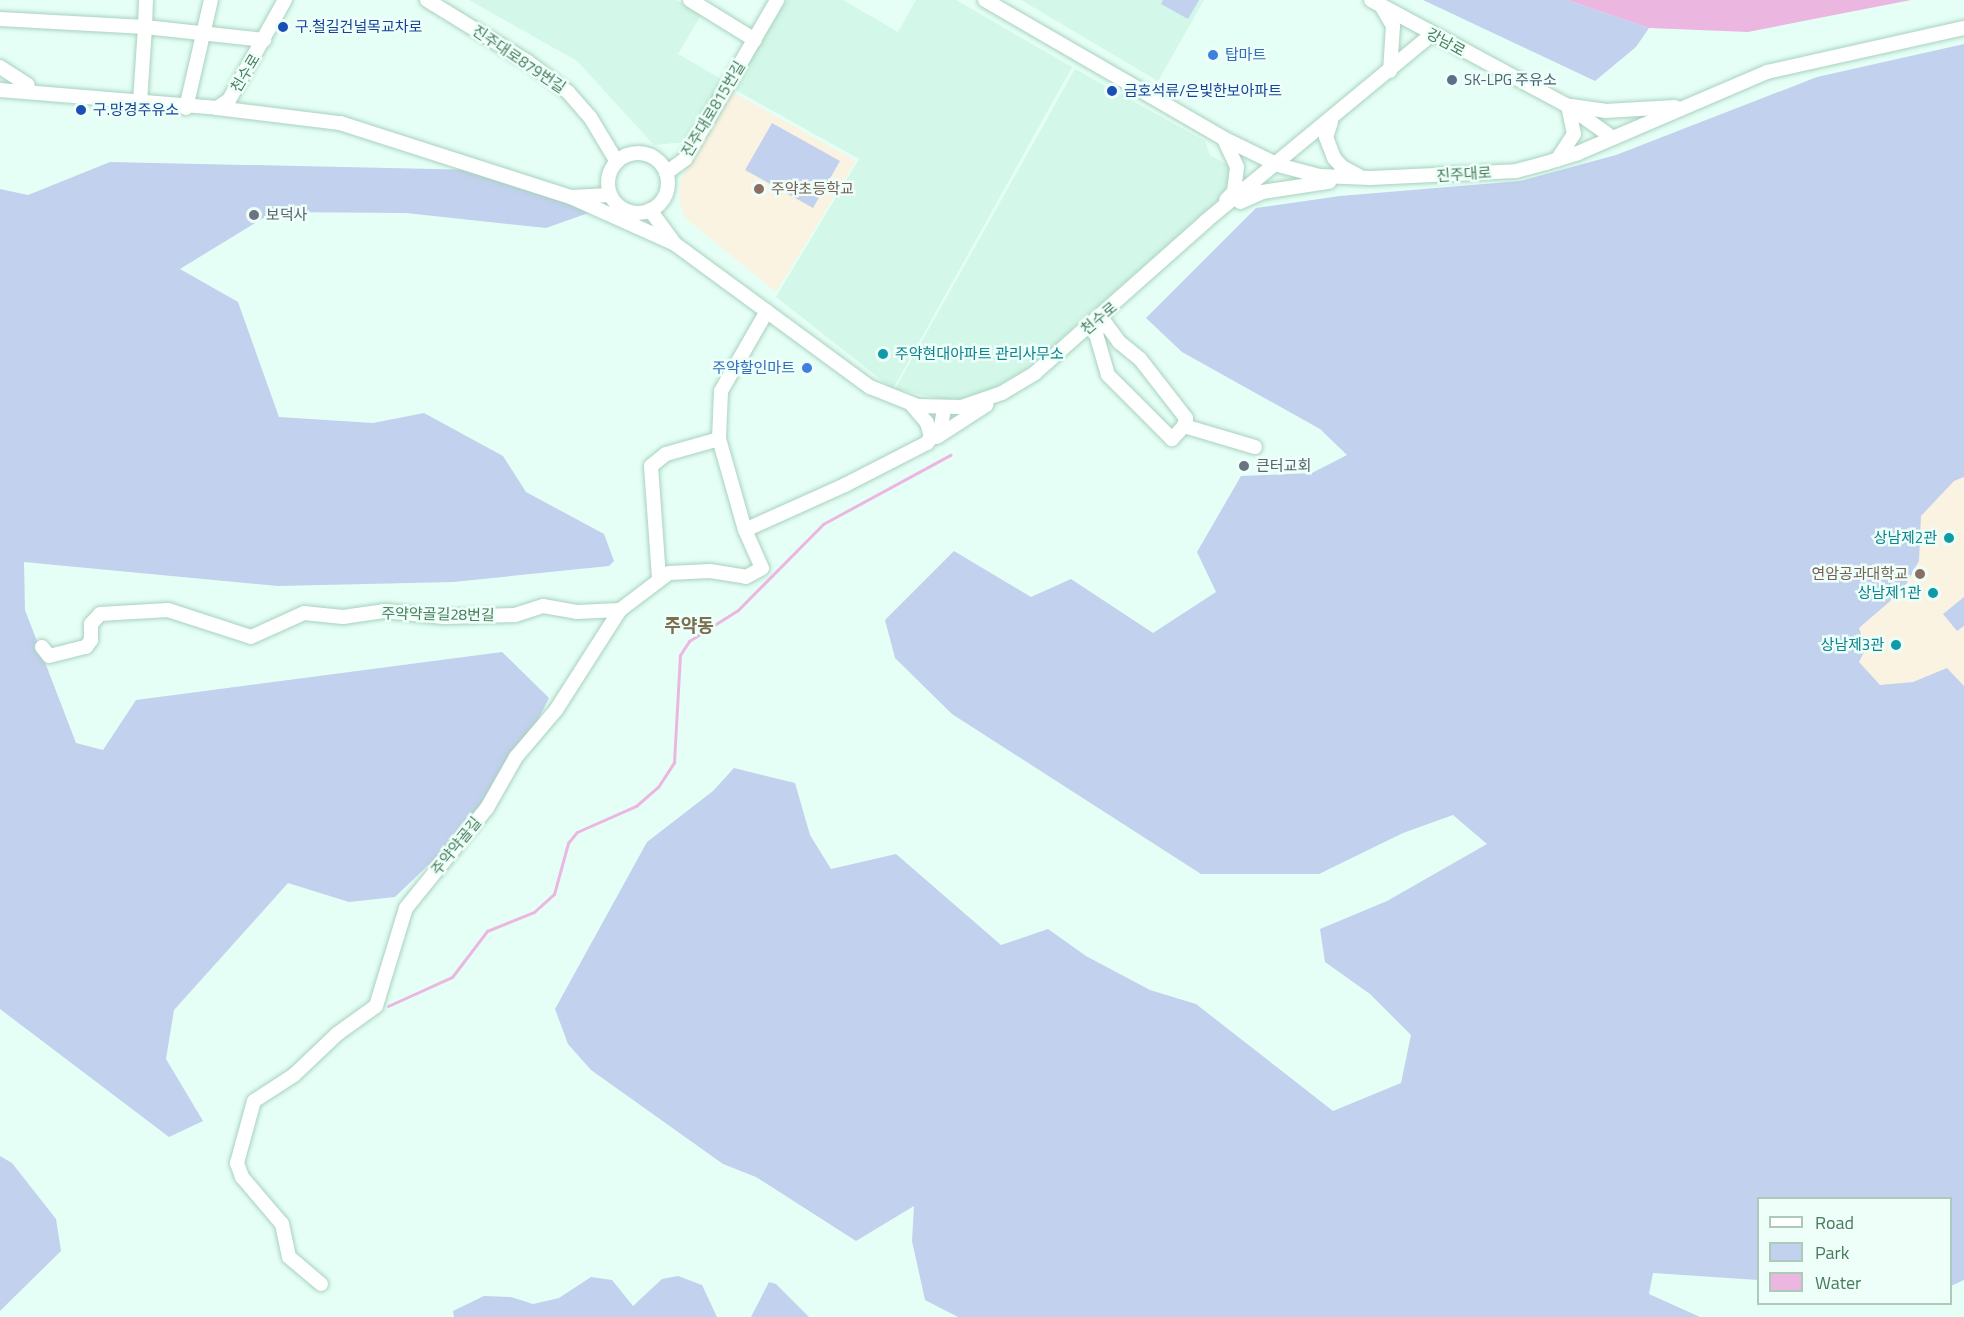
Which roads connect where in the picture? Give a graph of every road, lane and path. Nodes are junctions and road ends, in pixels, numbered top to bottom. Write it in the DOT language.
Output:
graph roads {
  1 [pos="146,0"];
  2 [pos="211,0"];
  3 [pos="285,0"];
  4 [pos="427,0"];
  5 [pos="690,0"];
  6 [pos="777,0"];
  7 [pos="985,0"];
  8 [pos="1377,3"];
  9 [pos="445,5"];
  10 [pos="0,19"];
  11 [pos="145,27"];
  12 [pos="1964,28"];
  13 [pos="204,33"];
  14 [pos="1432,34"];
  15 [pos="264,40"];
  16 [pos="755,40"];
  17 [pos="0,67"];
  18 [pos="1390,71"];
  19 [pos="28,85"];
  20 [pos="0,90"];
  21 [pos="140,102"];
  22 [pos="1568,106"];
  23 [pos="1683,107"];
  24 [pos="186,108"];
  25 [pos="217,108"];
  26 [pos="1334,117"];
  27 [pos="1223,138"];
  28 [pos="1613,138"];
  29 [pos="1557,160"];
  30 [pos="616,162"];
  31 [pos="1278,165"];
  32 [pos="666,172"];
  33 [pos="1370,178"];
  34 [pos="610,195"];
  35 [pos="571,197"];
  36 [pos="650,210"];
  37 [pos="1206,221"];
  38 [pos="675,244"];
  39 [pos="767,311"];
  40 [pos="1101,317"];
  41 [pos="1035,373"];
  42 [pos="912,405"];
  43 [pos="944,409"];
  44 [pos="1184,426"];
  45 [pos="719,439"];
  46 [pos="927,442"];
  47 [pos="1255,447"];
  48 [pos="745,530"];
  49 [pos="659,578"];
  50 [pos="620,610"];
  51 [pos="42,647"];
  52 [pos="321,1284"];
  1 -- 11 [label="street"];
  2 -- 13 [label="street"];
  3 -- 15 [label="street, 천수로"];
  4 -- 9 [label="street, 진주대로879번길"];
  5 -- 16 [label="street"];
  6 -- 16 [label="street, 진주대로815번길"];
  7 -- 27 [label="street, 진주대로"];
  8 -- 14 [label="street, 강남로"];
  8 -- 18 [label="street"];
  9 -- 30 [label="street, 진주대로879번길"];
  10 -- 11 [label="street"];
  11 -- 13 [label="street"];
  11 -- 21 [label="street"];
  12 -- 23 [label="street, 진주대로"];
  13 -- 15 [label="street"];
  13 -- 24 [label="street"];
  14 -- 18 [label="street, 천수로"];
  14 -- 22 [label="street, 강남로"];
  15 -- 25 [label="street, 천수로"];
  16 -- 32 [label="street, 진주대로815번길"];
  17 -- 19 [label="street"];
  18 -- 26 [label="street, 천수로"];
  20 -- 21 [label="street"];
  21 -- 24 [label="street"];
  22 -- 23 [label="street"];
  22 -- 28 [label="street, 강남로"];
  22 -- 29 [label="street"];
  23 -- 28 [label="street, 진주대로"];
  24 -- 25 [label="street"];
  25 -- 35 [label="street"];
  26 -- 31 [label="street, 천수로"];
  26 -- 33 [label="street"];
  27 -- 31 [label="street, 진주대로"];
  27 -- 37 [label="street"];
  28 -- 29 [label="street, 진주대로"];
  29 -- 33 [label="street, 진주대로"];
  30 -- 32 [label="street"];
  30 -- 34 [label="street"];
  31 -- 33 [label="street, 진주대로"];
  31 -- 37 [label="street, 천수로"];
  32 -- 36 [label="street"];
  33 -- 37 [label="street"];
  34 -- 35 [label="street"];
  34 -- 36 [label="street"];
  35 -- 38 [label="street"];
  36 -- 38 [label="street, 천수로"];
  37 -- 40 [label="street, 천수로"];
  38 -- 39 [label="street, 천수로"];
  39 -- 42 [label="street, 천수로"];
  39 -- 45 [label="street"];
  40 -- 41 [label="street, 천수로"];
  40 -- 44 [label="street"];
  40 -- 44 [label="street"];
  41 -- 43 [label="street, 천수로"];
  41 -- 46 [label="street"];
  42 -- 43 [label="street, 천수로"];
  42 -- 46 [label="street"];
  43 -- 46 [label="street"];
  44 -- 47 [label="street"];
  45 -- 48 [label="street"];
  45 -- 49 [label="street"];
  46 -- 48 [label="street"];
  48 -- 49 [label="street"];
  49 -- 50 [label="street, 주약약골길"];
  50 -- 51 [label="street, 주약약골길28번길"];
  50 -- 52 [label="street, 주약약골길"];
}
